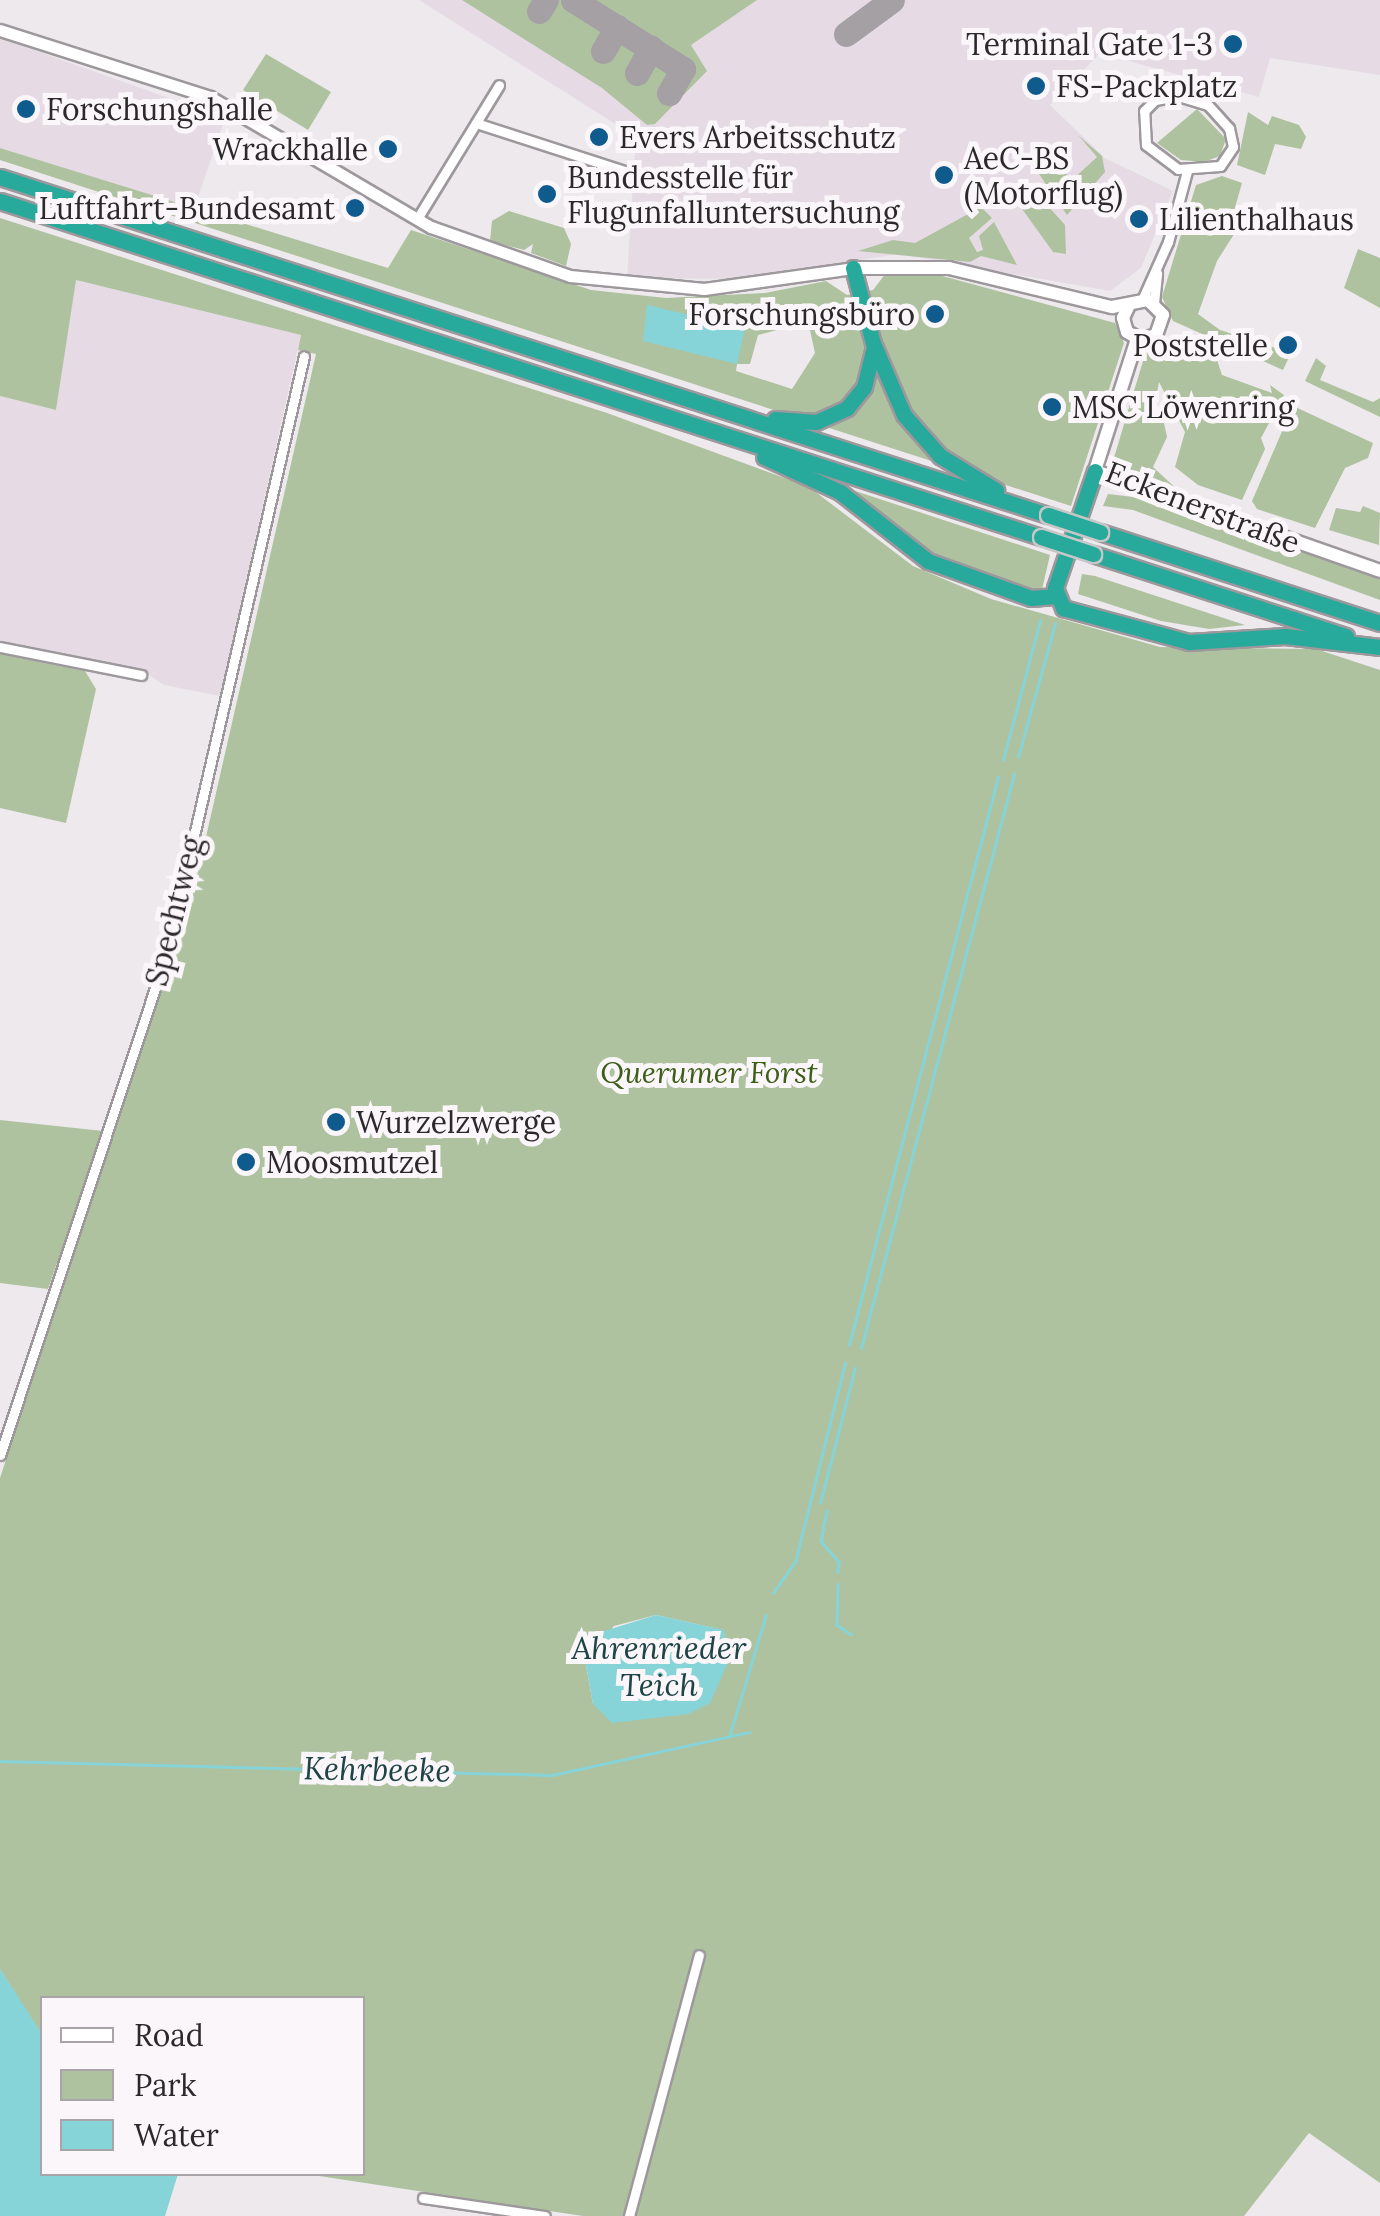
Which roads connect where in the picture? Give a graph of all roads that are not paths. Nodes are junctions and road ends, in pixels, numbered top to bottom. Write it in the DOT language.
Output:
graph roads {
  1 [pos="0,30"];
  2 [pos="499,85"];
  3 [pos="476,123"];
  4 [pos="626,171"];
  5 [pos="1187,171"];
  6 [pos="0,177"];
  7 [pos="0,201"];
  8 [pos="417,220"];
  9 [pos="853,268"];
  10 [pos="1084,302"];
  11 [pos="1142,303"];
  12 [pos="1123,322"];
  13 [pos="1137,339"];
  14 [pos="873,343"];
  15 [pos="304,356"];
  16 [pos="721,410"];
  17 [pos="740,440"];
  18 [pos="1095,471"];
  19 [pos="1044,514"];
  20 [pos="1380,571"];
  21 [pos="1055,596"];
  22 [pos="1380,623"];
  23 [pos="0,646"];
  24 [pos="1380,646"];
  25 [pos="141,675"];
  26 [pos="0,1454"];
  27 [pos="699,1955"];
  28 [pos="424,2198"];
  29 [pos="544,2216"];
  30 [pos="629,2216"];
  1 -- 8 [label="street"];
  2 -- 3 [label="street"];
  3 -- 4 [label="street"];
  3 -- 8 [label="street"];
  5 -- 5 [label="street"];
  5 -- 11 [label="street"];
  6 -- 16 [label="highway"];
  7 -- 17 [label="highway"];
  8 -- 9 [label="street"];
  9 -- 10 [label="main road"];
  9 -- 14 [label="highway"];
  10 -- 11 [label="main road"];
  10 -- 12 [label="main road"];
  11 -- 12 [label="main road"];
  11 -- 13 [label="main road, Eckenerstraße"];
  12 -- 13 [label="main road"];
  13 -- 18 [label="main road, Eckenerstraße"];
  14 -- 16 [label="highway"];
  14 -- 19 [label="highway"];
  15 -- 26 [label="street, Spechtweg"];
  16 -- 19 [label="highway"];
  17 -- 21 [label="highway"];
  17 -- 24 [label="highway, bridge"];
  18 -- 20 [label="main road, Eckenerstraße"];
  18 -- 21 [label="highway"];
  19 -- 22 [label="highway, bridge"];
  21 -- 24 [label="highway"];
  23 -- 25 [label="street"];
  27 -- 30 [label="street"];
  28 -- 29 [label="street"];
}
